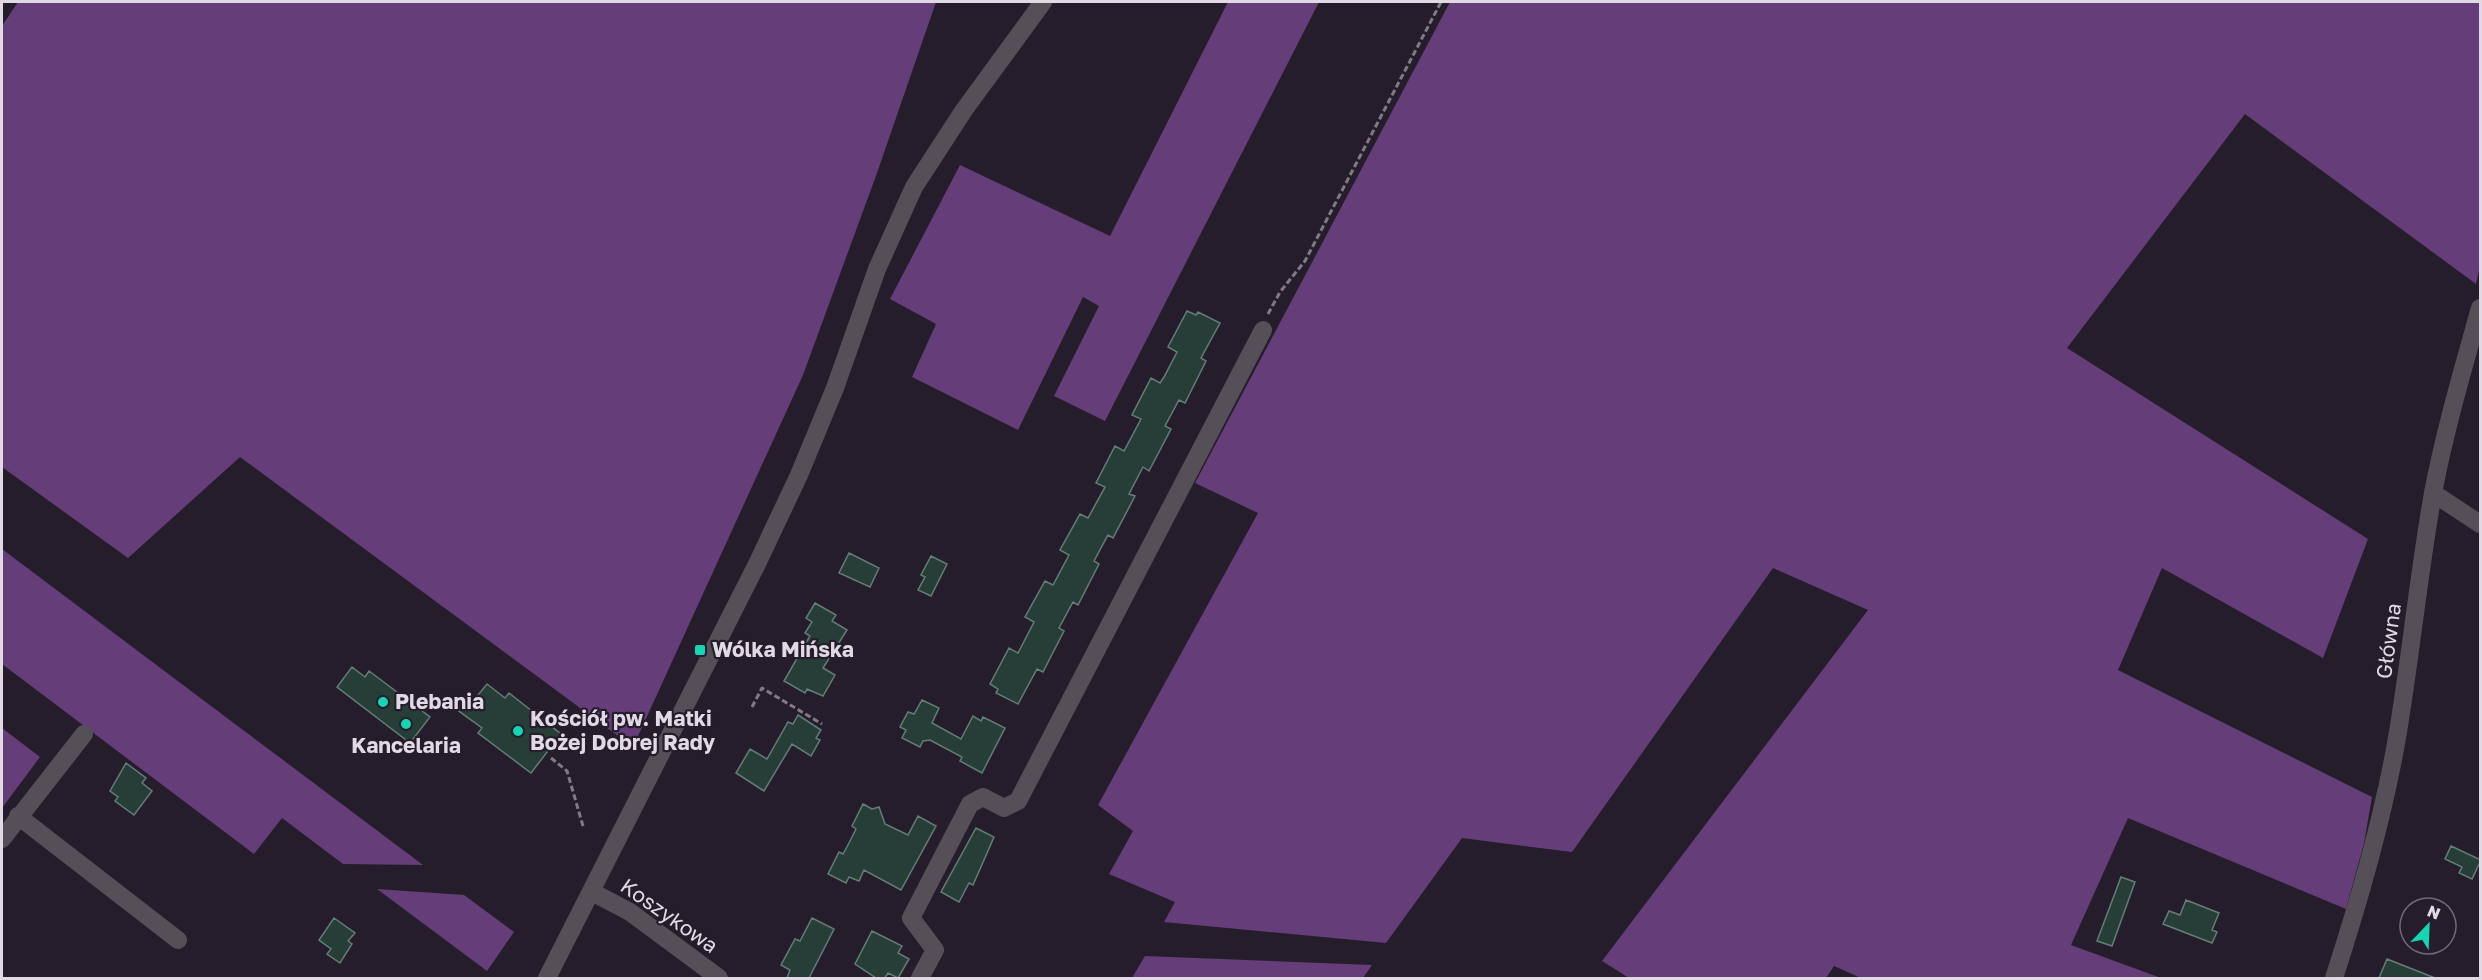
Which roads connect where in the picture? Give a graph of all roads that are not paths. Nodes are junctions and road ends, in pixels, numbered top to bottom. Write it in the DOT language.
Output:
graph roads {
  1 [pos="1042,2"];
  2 [pos="2481,308"];
  3 [pos="1263,330"];
  4 [pos="2433,493"];
  5 [pos="2481,524"];
  6 [pos="84,734"];
  7 [pos="18,816"];
  8 [pos="2,839"];
  9 [pos="592,892"];
  10 [pos="178,940"];
  11 [pos="547,978"];
  12 [pos="719,978"];
  13 [pos="920,978"];
  14 [pos="2334,978"];
  1 -- 9 [label="street"];
  2 -- 4 [label="street, Główna"];
  3 -- 13 [label="street"];
  4 -- 5 [label="street"];
  4 -- 14 [label="street, Główna"];
  6 -- 7 [label="street"];
  7 -- 8 [label="street"];
  7 -- 10 [label="street"];
  9 -- 11 [label="street"];
  9 -- 12 [label="street, Koszykowa"];
}
